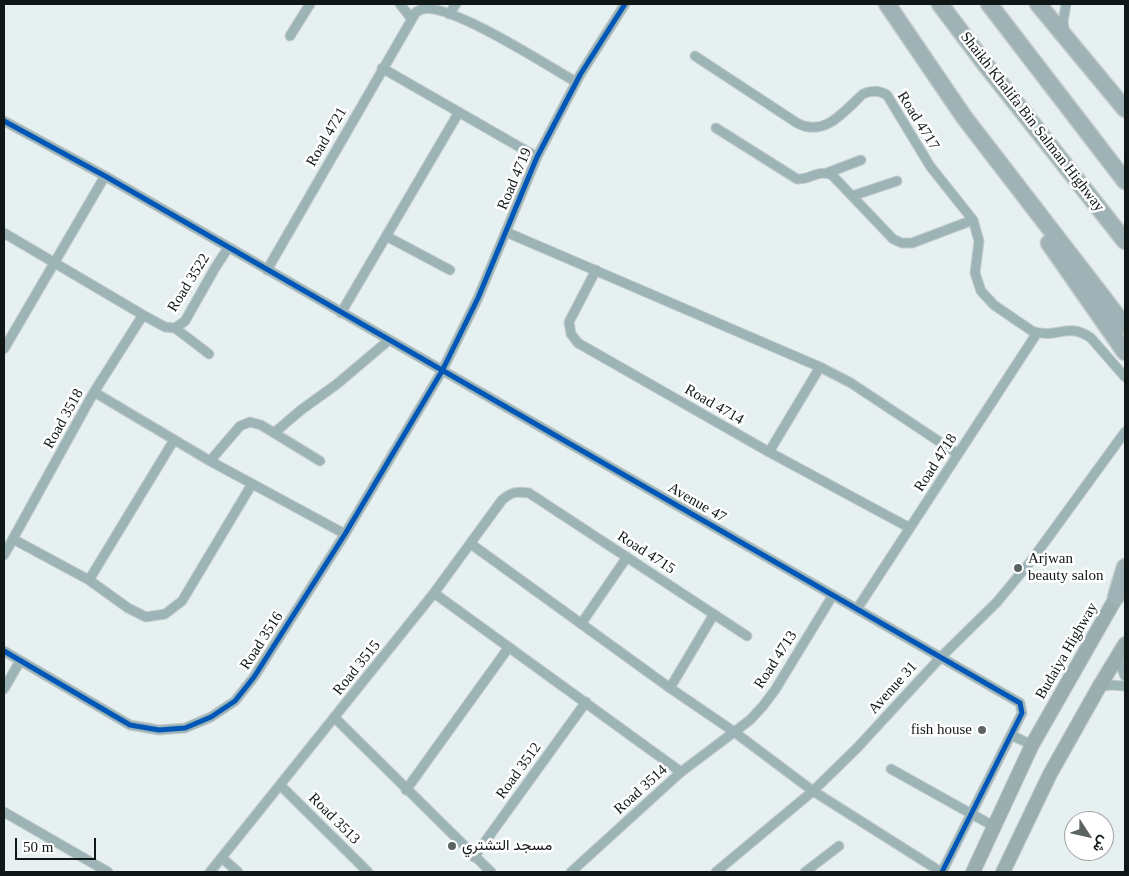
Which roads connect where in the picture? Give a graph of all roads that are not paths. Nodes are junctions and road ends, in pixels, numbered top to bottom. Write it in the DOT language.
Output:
graph roads {
  1 [pos="310,4"];
  2 [pos="400,4"];
  3 [pos="456,4"];
  4 [pos="623,4"];
  5 [pos="888,4"];
  6 [pos="940,4"];
  7 [pos="989,4"];
  8 [pos="1038,4"];
  9 [pos="1066,4"];
  10 [pos="449,14"];
  11 [pos="411,18"];
  12 [pos="290,36"];
  13 [pos="1068,42"];
  14 [pos="695,56"];
  15 [pos="382,68"];
  16 [pos="576,82"];
  17 [pos="1125,109"];
  18 [pos="459,112"];
  19 [pos="4,121"];
  20 [pos="716,128"];
  21 [pos="537,156"];
  22 [pos="861,160"];
  23 [pos="827,173"];
  24 [pos="105,176"];
  25 [pos="897,181"];
  26 [pos="1125,181"];
  27 [pos="852,196"];
  28 [pos="1039,215"];
  29 [pos="973,220"];
  30 [pos="506,232"];
  31 [pos="4,233"];
  32 [pos="386,236"];
  33 [pos="1125,240"];
  34 [pos="228,248"];
  35 [pos="54,262"];
  36 [pos="267,270"];
  37 [pos="450,270"];
  38 [pos="596,270"];
  39 [pos="341,313"];
  40 [pos="143,315"];
  41 [pos="1125,326"];
  42 [pos="175,328"];
  43 [pos="1038,333"];
  44 [pos="389,340"];
  45 [pos="4,348"];
  46 [pos="1125,352"];
  47 [pos="209,354"];
  48 [pos="820,367"];
  49 [pos="442,371"];
  50 [pos="1125,377"];
  51 [pos="94,392"];
  52 [pos="1125,432"];
  53 [pos="274,433"];
  54 [pos="174,440"];
  55 [pos="769,452"];
  56 [pos="958,454"];
  57 [pos="210,461"];
  58 [pos="320,461"];
  59 [pos="252,484"];
  60 [pos="529,493"];
  61 [pos="910,528"];
  62 [pos="345,534"];
  63 [pos="13,539"];
  64 [pos="471,544"];
  65 [pos="4,555"];
  66 [pos="627,557"];
  67 [pos="1125,567"];
  68 [pos="89,580"];
  69 [pos="1125,582"];
  70 [pos="434,593"];
  71 [pos="833,595"];
  72 [pos="1116,598"];
  73 [pos="856,609"];
  74 [pos="714,614"];
  75 [pos="581,624"];
  76 [pos="747,636"];
  77 [pos="1125,644"];
  78 [pos="509,646"];
  79 [pos="4,651"];
  80 [pos="1117,657"];
  81 [pos="940,658"];
  82 [pos="20,661"];
  83 [pos="1125,676"];
  84 [pos="1125,686"];
  85 [pos="1098,687"];
  86 [pos="670,688"];
  87 [pos="4,690"];
  88 [pos="586,702"];
  89 [pos="335,718"];
  90 [pos="733,732"];
  91 [pos="1011,735"];
  92 [pos="1032,745"];
  93 [pos="891,769"];
  94 [pos="681,772"];
  95 [pos="280,785"];
  96 [pos="406,790"];
  97 [pos="813,791"];
  98 [pos="4,812"];
  99 [pos="972,815"];
  100 [pos="995,827"];
  101 [pos="839,846"];
  102 [pos="474,857"];
  103 [pos="222,858"];
  104 [pos="972,870"];
  105 [pos="811,871"];
  106 [pos="108,872"];
  107 [pos="210,872"];
  108 [pos="238,872"];
  109 [pos="368,872"];
  110 [pos="491,872"];
  111 [pos="572,872"];
  112 [pos="716,872"];
  113 [pos="942,872"];
  114 [pos="1003,872"];
  1 -- 12 [label="street"];
  2 -- 11 [label="street"];
  3 -- 10 [label="street"];
  4 -- 16 [label="street, Road 4719"];
  5 -- 28 [label="highway"];
  6 -- 33 [label="highway, Shaikh Khalifa Bin Salman Highway"];
  7 -- 26 [label="highway"];
  8 -- 13 [label="highway"];
  9 -- 13 [label="street"];
  10 -- 11 [label="street"];
  10 -- 16 [label="street"];
  11 -- 15 [label="street, Road 4721"];
  13 -- 17 [label="highway"];
  14 -- 29 [label="street, Road 4717"];
  15 -- 18 [label="street"];
  15 -- 36 [label="street, Road 4721"];
  16 -- 21 [label="street, Road 4719"];
  18 -- 21 [label="street"];
  18 -- 32 [label="street"];
  19 -- 24 [label="street, Avenue 47"];
  20 -- 23 [label="street"];
  21 -- 30 [label="street, Road 4719"];
  22 -- 23 [label="street"];
  23 -- 27 [label="street"];
  24 -- 34 [label="street, Avenue 47"];
  24 -- 35 [label="street"];
  25 -- 27 [label="street"];
  27 -- 29 [label="street"];
  28 -- 41 [label="highway"];
  28 -- 46 [label="highway"];
  29 -- 43 [label="street, Road 4717"];
  30 -- 38 [label="street"];
  30 -- 49 [label="street, Road 4719"];
  31 -- 35 [label="street, Road 3522"];
  32 -- 37 [label="street"];
  32 -- 39 [label="street"];
  34 -- 36 [label="street, Avenue 47"];
  34 -- 42 [label="street, Road 3522"];
  35 -- 40 [label="street, Road 3522"];
  35 -- 45 [label="street"];
  36 -- 39 [label="street, Avenue 47"];
  38 -- 48 [label="street"];
  38 -- 55 [label="street, Road 4714"];
  39 -- 44 [label="street, Avenue 47"];
  40 -- 42 [label="street, Road 3522"];
  40 -- 51 [label="street, Road 3518"];
  42 -- 47 [label="street"];
  43 -- 50 [label="street"];
  43 -- 56 [label="street, Road 4718"];
  44 -- 49 [label="street, Avenue 47"];
  44 -- 53 [label="street"];
  48 -- 55 [label="street"];
  48 -- 56 [label="street"];
  49 -- 62 [label="street, Road 3516"];
  49 -- 71 [label="street, Avenue 47"];
  51 -- 54 [label="street"];
  51 -- 63 [label="street, Road 3518"];
  52 -- 81 [label="street, Avenue 31"];
  53 -- 57 [label="street"];
  53 -- 58 [label="street"];
  54 -- 57 [label="street"];
  54 -- 68 [label="street"];
  55 -- 61 [label="street, Road 4714"];
  56 -- 61 [label="street, Road 4718"];
  57 -- 59 [label="street"];
  59 -- 62 [label="street"];
  59 -- 68 [label="street"];
  60 -- 64 [label="street, Road 3515"];
  60 -- 66 [label="street, Road 4715"];
  61 -- 73 [label="street, Road 4718"];
  62 -- 82 [label="street, Road 3516"];
  63 -- 65 [label="street, Road 3518"];
  63 -- 68 [label="street"];
  64 -- 70 [label="street, Road 3515"];
  64 -- 75 [label="street"];
  66 -- 74 [label="street, Road 4715"];
  66 -- 75 [label="street"];
  67 -- 72 [label="highway"];
  69 -- 72 [label="main road, Budaiya Highway"];
  70 -- 78 [label="street"];
  70 -- 89 [label="street, Road 3515"];
  71 -- 73 [label="street, Avenue 47"];
  71 -- 90 [label="street, Road 4713"];
  72 -- 92 [label="main road, Budaiya Highway"];
  73 -- 81 [label="street, Avenue 47"];
  74 -- 76 [label="street, Road 4715"];
  74 -- 86 [label="street"];
  75 -- 86 [label="street"];
  77 -- 80 [label="main road"];
  78 -- 88 [label="street"];
  78 -- 96 [label="street"];
  79 -- 82 [label="street, Road 3516"];
  80 -- 83 [label="street"];
  80 -- 85 [label="main road"];
  81 -- 91 [label="street, Avenue 47"];
  81 -- 97 [label="street, Avenue 31"];
  82 -- 87 [label="street"];
  84 -- 85 [label="street"];
  85 -- 114 [label="main road"];
  86 -- 90 [label="street"];
  88 -- 94 [label="street"];
  88 -- 102 [label="street, Road 3512"];
  89 -- 95 [label="street, Road 3515"];
  89 -- 96 [label="street"];
  90 -- 94 [label="street, Road 3514"];
  90 -- 97 [label="street"];
  91 -- 92 [label="street"];
  91 -- 99 [label="street, Avenue 47"];
  92 -- 100 [label="main road, Budaiya Highway"];
  93 -- 99 [label="street"];
  94 -- 111 [label="street, Road 3514"];
  95 -- 103 [label="street, Road 3515"];
  95 -- 109 [label="street, Road 3513"];
  96 -- 102 [label="street"];
  97 -- 112 [label="street, Avenue 31"];
  97 -- 113 [label="street"];
  98 -- 106 [label="street"];
  99 -- 100 [label="street"];
  99 -- 113 [label="street, Avenue 47"];
  100 -- 104 [label="main road, Budaiya Highway"];
  101 -- 105 [label="street"];
  102 -- 110 [label="street"];
  103 -- 107 [label="street, Road 3515"];
  103 -- 108 [label="street"];
}
